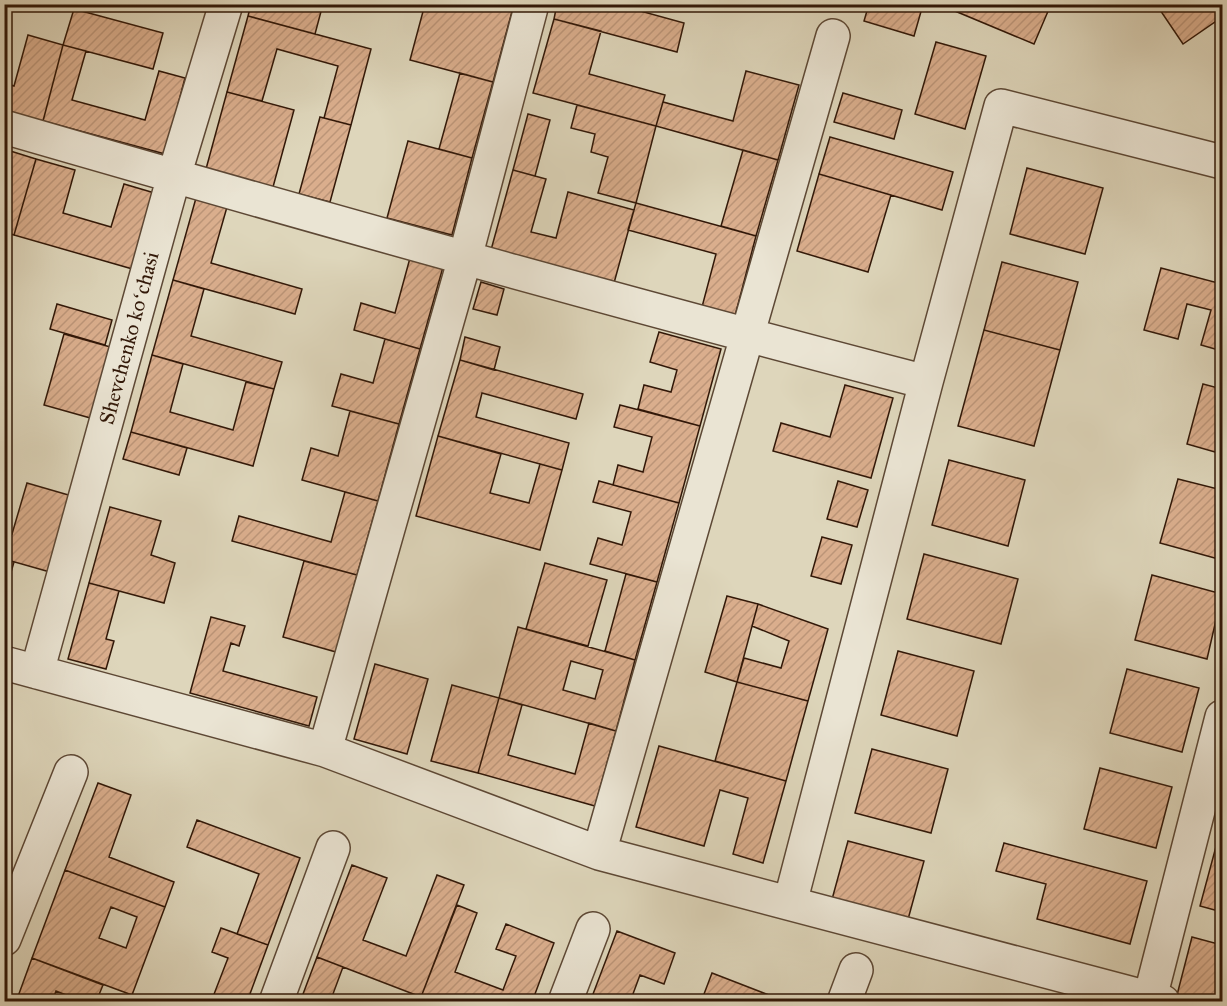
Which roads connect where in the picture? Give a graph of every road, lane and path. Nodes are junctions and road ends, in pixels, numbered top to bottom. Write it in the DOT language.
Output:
graph roads {
  1 [pos="226,4"];
  2 [pos="532,4"];
  3 [pos="833,36"];
  4 [pos="4,128"];
  5 [pos="1222,162"];
  6 [pos="174,177"];
  7 [pos="465,258"];
  8 [pos="747,336"];
  9 [pos="926,382"];
  10 [pos="4,663"];
  11 [pos="37,672"];
  12 [pos="1222,717"];
  13 [pos="325,750"];
  14 [pos="71,772"];
  15 [pos="333,848"];
  16 [pos="599,853"];
  17 [pos="790,903"];
  18 [pos="593,929"];
  19 [pos="4,939"];
  20 [pos="856,970"];
  21 [pos="1156,1000"];
  22 [pos="276,1002"];
  23 [pos="565,1002"];
  24 [pos="844,1002"];
  1 -- 6 [label="street, Shevchenko koʻchasi"];
  2 -- 7 [label="street"];
  3 -- 8 [label="street"];
  4 -- 6 [label="street"];
  5 -- 9 [label="street"];
  6 -- 7 [label="street"];
  6 -- 11 [label="street, Shevchenko koʻchasi"];
  7 -- 8 [label="street"];
  7 -- 13 [label="street"];
  8 -- 9 [label="street"];
  8 -- 16 [label="street"];
  9 -- 17 [label="street"];
  10 -- 11 [label="street"];
  11 -- 13 [label="street"];
  12 -- 21 [label="street"];
  13 -- 16 [label="street"];
  14 -- 19 [label="street"];
  15 -- 22 [label="street"];
  16 -- 17 [label="street"];
  17 -- 21 [label="street"];
  18 -- 23 [label="street"];
  20 -- 24 [label="street"];
}
